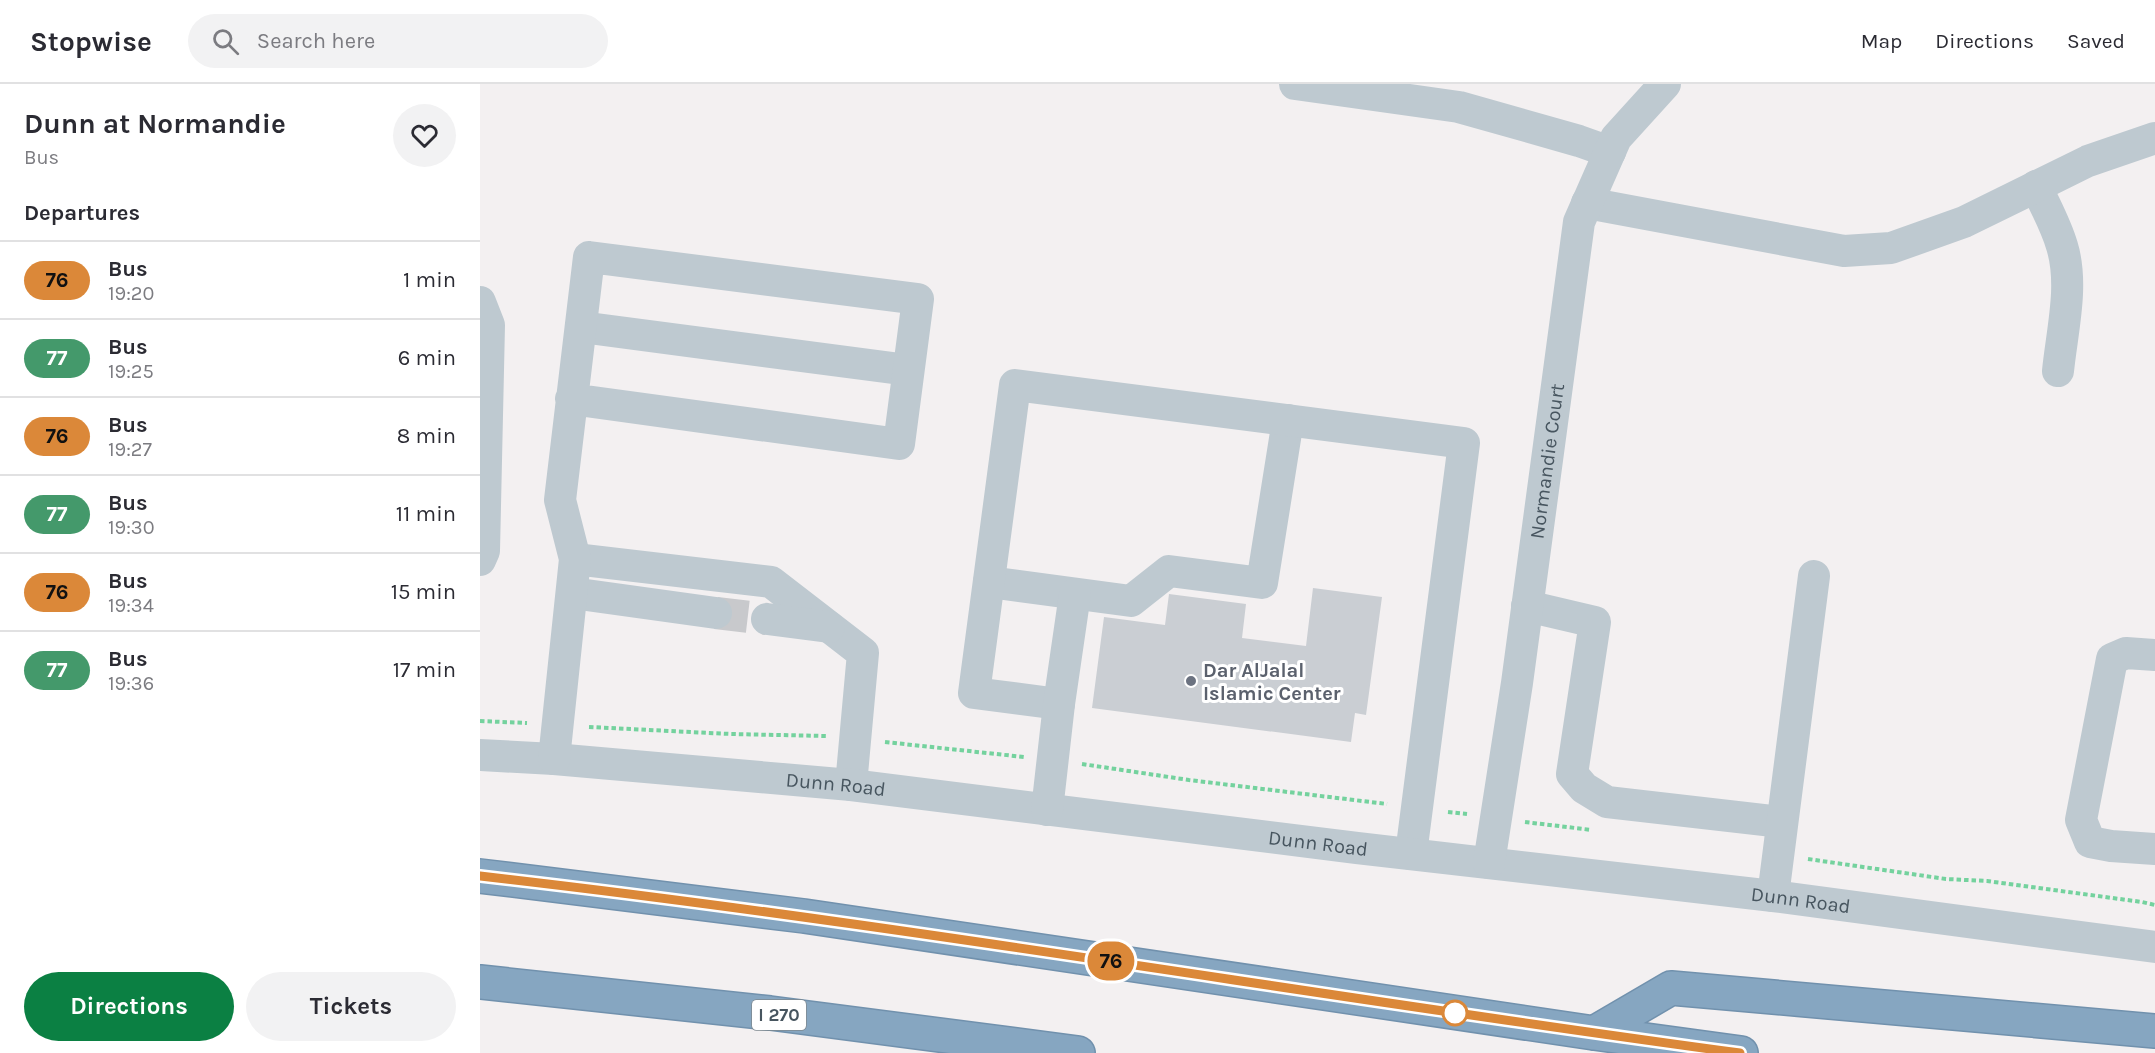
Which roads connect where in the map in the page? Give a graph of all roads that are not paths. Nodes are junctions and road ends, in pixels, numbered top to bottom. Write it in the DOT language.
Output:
graph roads {
  1 [pos="1294,84"];
  2 [pos="1665,84"];
  3 [pos="2155,138"];
  4 [pos="1610,152"];
  5 [pos="2036,186"];
  6 [pos="1587,203"];
  7 [pos="480,302"];
  8 [pos="581,327"];
  9 [pos="908,370"];
  10 [pos="2058,371"];
  11 [pos="571,399"];
  12 [pos="1288,420"];
  13 [pos="575,559"];
  14 [pos="480,561"];
  15 [pos="1814,576"];
  16 [pos="989,582"];
  17 [pos="572,593"];
  18 [pos="1075,594"];
  19 [pos="1527,606"];
  20 [pos="716,613"];
  21 [pos="767,619"];
  22 [pos="829,627"];
  23 [pos="2155,655"];
  24 [pos="1059,704"];
  25 [pos="480,755"];
  26 [pos="554,759"];
  27 [pos="851,785"];
  28 [pos="1047,810"];
  29 [pos="1782,822"];
  30 [pos="2155,849"];
  31 [pos="1411,854"];
  32 [pos="1489,863"];
  33 [pos="480,876"];
  34 [pos="1773,896"];
  35 [pos="2155,948"];
  36 [pos="480,982"];
  37 [pos="2155,1031"];
  38 [pos="1594,1033"];
  39 [pos="1078,1053"];
  40 [pos="1741,1053"];
  1 -- 4 [label="street"];
  2 -- 4 [label="street, Normandie Court"];
  3 -- 5 [label="street"];
  4 -- 6 [label="street, Normandie Court"];
  5 -- 6 [label="street"];
  5 -- 10 [label="street"];
  6 -- 19 [label="street, Normandie Court"];
  7 -- 14 [label="street"];
  8 -- 9 [label="street"];
  8 -- 9 [label="street"];
  8 -- 11 [label="street"];
  9 -- 11 [label="street"];
  11 -- 13 [label="street"];
  12 -- 16 [label="street"];
  12 -- 18 [label="street"];
  12 -- 31 [label="street"];
  13 -- 17 [label="street"];
  13 -- 22 [label="street"];
  15 -- 29 [label="street"];
  16 -- 18 [label="street"];
  16 -- 24 [label="street"];
  17 -- 20 [label="street"];
  17 -- 26 [label="street"];
  18 -- 24 [label="street"];
  19 -- 29 [label="street"];
  19 -- 32 [label="street, Normandie Court"];
  21 -- 22 [label="street"];
  22 -- 27 [label="street"];
  23 -- 30 [label="street"];
  24 -- 28 [label="street"];
  25 -- 26 [label="street, Dunn Road"];
  26 -- 27 [label="street, Dunn Road"];
  27 -- 28 [label="street, Dunn Road"];
  28 -- 31 [label="street, Dunn Road"];
  29 -- 34 [label="street"];
  31 -- 32 [label="street, Dunn Road"];
  32 -- 34 [label="street, Dunn Road"];
  33 -- 38 [label="highway"];
  34 -- 35 [label="street, Dunn Road"];
  36 -- 39 [label="highway, I 270"];
  37 -- 38 [label="highway"];
  38 -- 40 [label="highway"];
}
